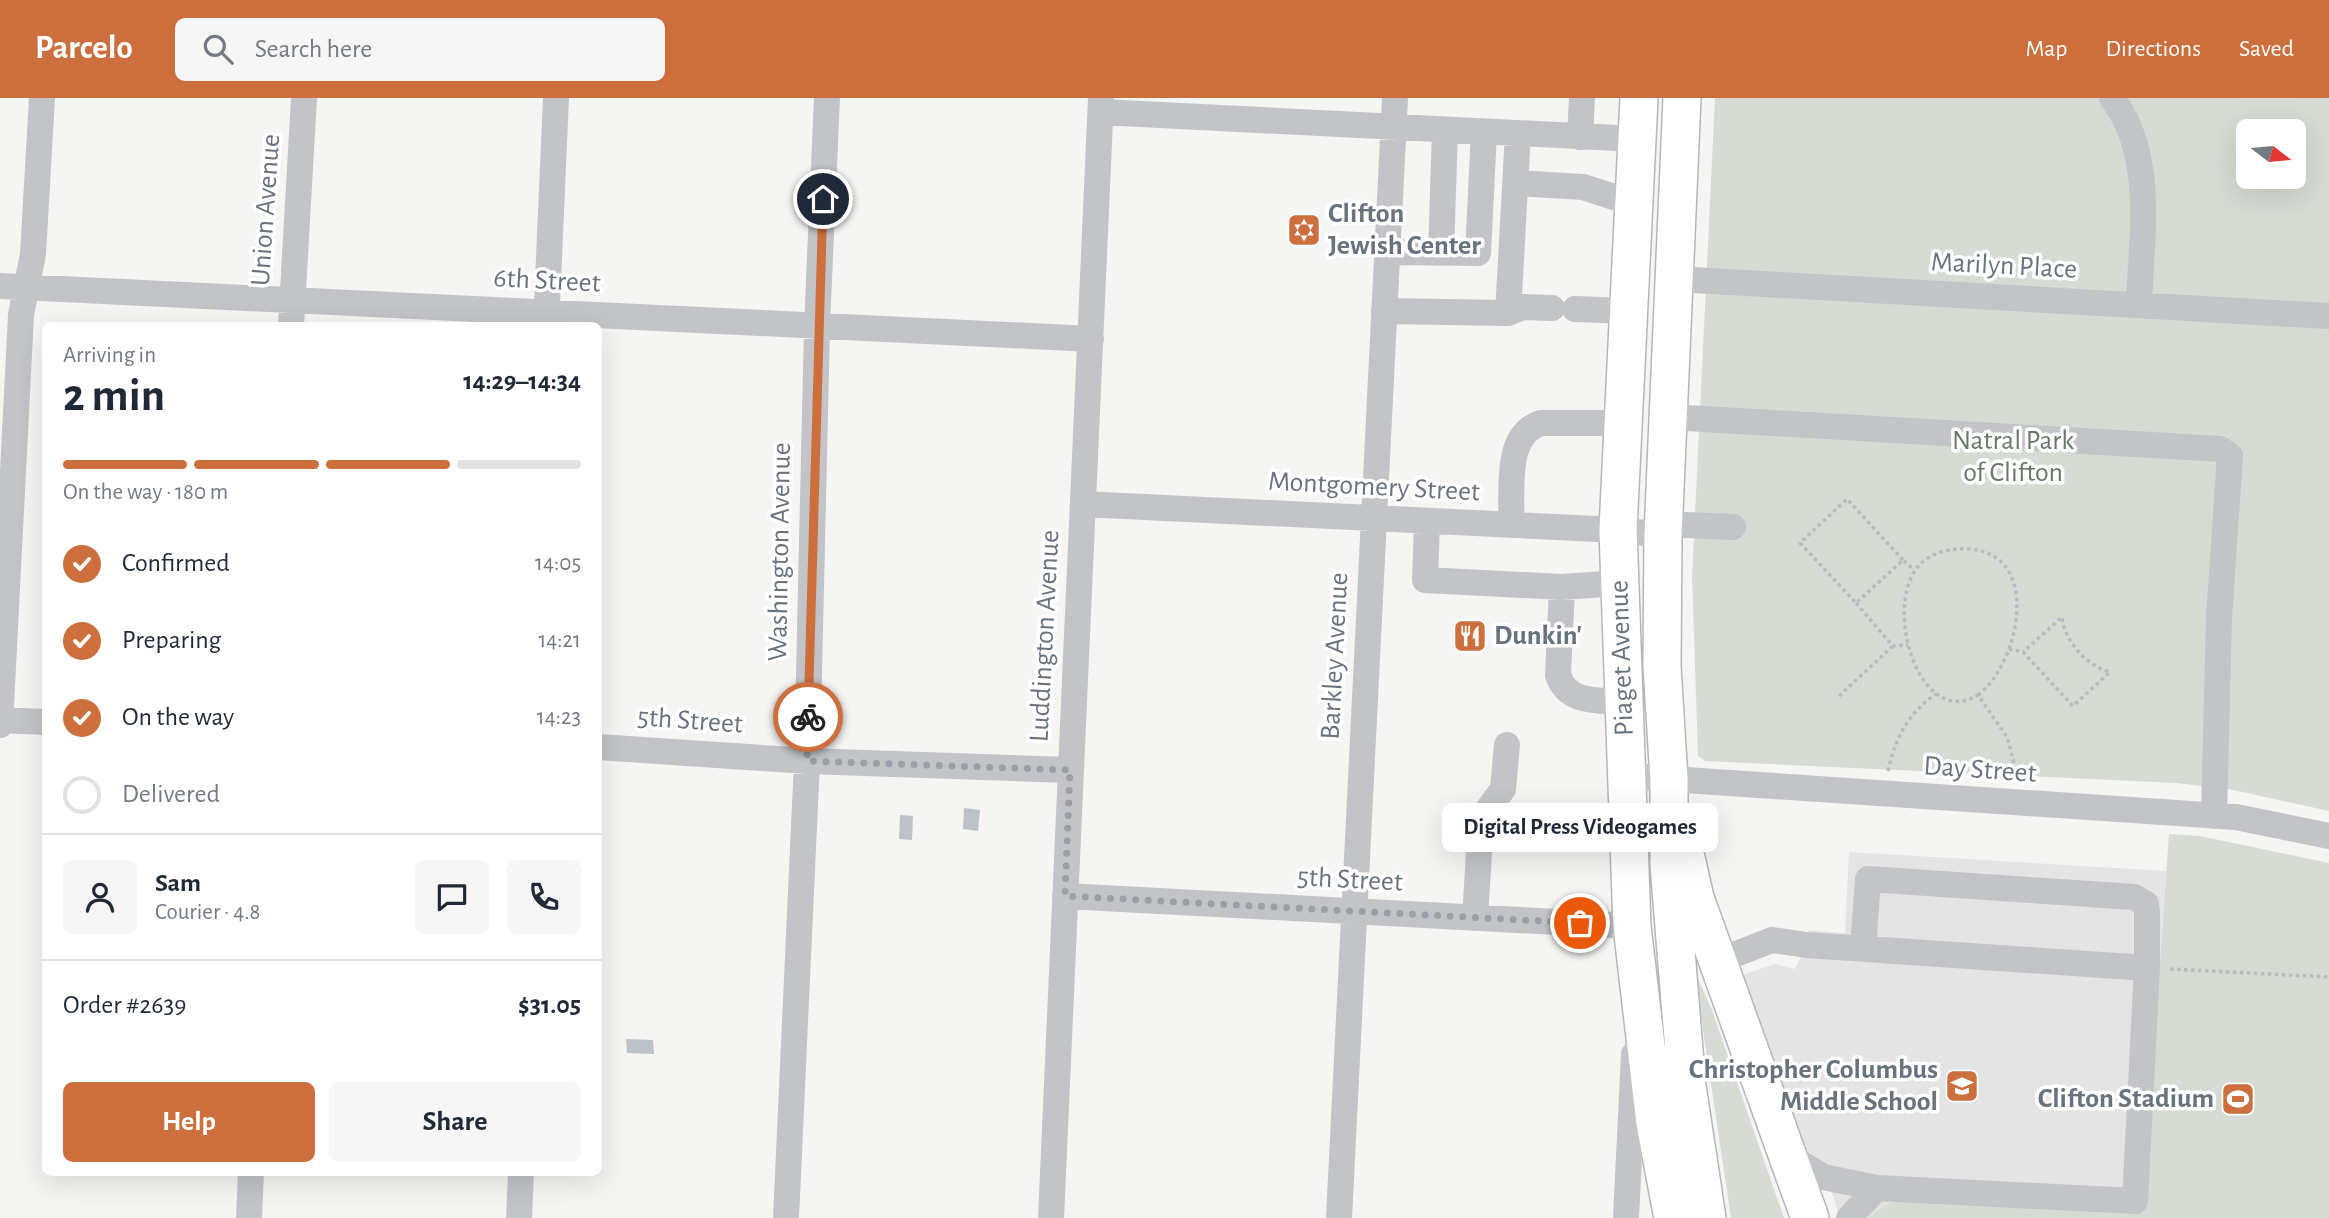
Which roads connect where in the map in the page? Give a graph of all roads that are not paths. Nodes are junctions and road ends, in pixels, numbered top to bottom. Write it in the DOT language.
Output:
graph roads {
  1 [pos="42,98"];
  2 [pos="304,98"];
  3 [pos="556,98"];
  4 [pos="828,98"];
  5 [pos="1395,98"];
  6 [pos="1582,98"];
  7 [pos="1639,98"];
  8 [pos="1682,98"];
  9 [pos="2112,98"];
  10 [pos="1101,105"];
  11 [pos="1393,127"];
  12 [pos="1445,130"];
  13 [pos="1484,132"];
  14 [pos="1518,133"];
  15 [pos="1580,137"];
  16 [pos="1637,139"];
  17 [pos="1516,183"];
  18 [pos="1633,203"];
  19 [pos="1387,252"];
  20 [pos="1441,253"];
  21 [pos="1675,279"];
  22 [pos="0,286"];
  23 [pos="26,288"];
  24 [pos="2139,305"];
  25 [pos="1384,311"];
  26 [pos="1628,311"];
  27 [pos="291,313"];
  28 [pos="1508,313"];
  29 [pos="2329,316"];
  30 [pos="546,319"];
  31 [pos="817,326"];
  32 [pos="1091,339"];
  33 [pos="1669,417"];
  34 [pos="1622,423"];
  35 [pos="1083,505"];
  36 [pos="1374,518"];
  37 [pos="1427,521"];
  38 [pos="1511,525"];
  39 [pos="1733,527"];
  40 [pos="1618,530"];
  41 [pos="1663,530"];
  42 [pos="1619,583"];
  43 [pos="1562,587"];
  44 [pos="1623,702"];
  45 [pos="0,722"];
  46 [pos="42,722"];
  47 [pos="1507,745"];
  48 [pos="602,747"];
  49 [pos="807,761"];
  50 [pos="1070,770"];
  51 [pos="1626,776"];
  52 [pos="1669,779"];
  53 [pos="2214,816"];
  54 [pos="2329,836"];
  55 [pos="1065,896"];
  56 [pos="1354,911"];
  57 [pos="1475,918"];
  58 [pos="1632,926"];
  59 [pos="1863,948"];
  60 [pos="1717,961"];
  61 [pos="2147,968"];
  62 [pos="1640,997"];
  63 [pos="1686,1075"];
  64 [pos="1788,1155"];
  65 [pos="251,1176"];
  66 [pos="522,1176"];
  67 [pos="1877,1188"];
  68 [pos="2135,1210"];
  69 [pos="249,1218"];
  70 [pos="519,1218"];
  71 [pos="786,1218"];
  72 [pos="1051,1218"];
  73 [pos="1339,1218"];
  74 [pos="1626,1218"];
  75 [pos="1673,1218"];
  76 [pos="1707,1218"];
  77 [pos="1810,1218"];
  78 [pos="1849,1218"];
  1 -- 23 [label="street"];
  2 -- 27 [label="street, Union Avenue"];
  3 -- 30 [label="street"];
  4 -- 31 [label="street, Washington Avenue"];
  5 -- 11 [label="street, Barkley Avenue"];
  6 -- 15 [label="street"];
  7 -- 16 [label="highway, Piaget Avenue"];
  8 -- 21 [label="highway, Piaget Avenue"];
  9 -- 24 [label="street"];
  10 -- 11 [label="street"];
  10 -- 32 [label="street, Luddington Avenue"];
  11 -- 12 [label="street"];
  11 -- 19 [label="street, Barkley Avenue"];
  12 -- 13 [label="street"];
  12 -- 20 [label="street"];
  13 -- 14 [label="street"];
  13 -- 20 [label="street"];
  14 -- 15 [label="street"];
  14 -- 17 [label="street"];
  15 -- 16 [label="street"];
  16 -- 18 [label="highway, Piaget Avenue"];
  17 -- 18 [label="street"];
  17 -- 28 [label="street"];
  18 -- 26 [label="highway, Piaget Avenue"];
  19 -- 20 [label="street"];
  19 -- 25 [label="street, Barkley Avenue"];
  21 -- 24 [label="street, Marilyn Place"];
  21 -- 33 [label="highway, Piaget Avenue"];
  22 -- 23 [label="street, 6th Street"];
  23 -- 27 [label="street, 6th Street"];
  23 -- 45 [label="street"];
  24 -- 29 [label="street, Marilyn Place"];
  25 -- 28 [label="street"];
  25 -- 36 [label="street, Barkley Avenue"];
  26 -- 28 [label="street"];
  26 -- 34 [label="highway, Piaget Avenue"];
  27 -- 30 [label="street, 6th Street"];
  30 -- 31 [label="street, 6th Street"];
  31 -- 32 [label="street, 6th Street"];
  31 -- 49 [label="street, Washington Avenue"];
  32 -- 35 [label="street, Luddington Avenue"];
  33 -- 41 [label="highway, Piaget Avenue"];
  33 -- 53 [label="street"];
  34 -- 38 [label="street"];
  34 -- 40 [label="highway, Piaget Avenue"];
  35 -- 36 [label="street, Montgomery Street"];
  35 -- 50 [label="street, Luddington Avenue"];
  36 -- 37 [label="street, Montgomery Street"];
  36 -- 56 [label="street, Barkley Avenue"];
  37 -- 38 [label="street, Montgomery Street"];
  37 -- 43 [label="street"];
  38 -- 40 [label="street, Montgomery Street"];
  39 -- 41 [label="street, Montgomery Street"];
  40 -- 41 [label="street, Montgomery Street"];
  40 -- 42 [label="highway, Piaget Avenue"];
  41 -- 52 [label="highway, Piaget Avenue"];
  42 -- 43 [label="street"];
  42 -- 44 [label="highway, Piaget Avenue"];
  43 -- 44 [label="street"];
  44 -- 51 [label="highway, Piaget Avenue"];
  45 -- 46 [label="street"];
  47 -- 57 [label="street"];
  48 -- 49 [label="street, 5th Street"];
  49 -- 50 [label="street, 5th Street"];
  49 -- 71 [label="street, Washington Avenue"];
  50 -- 55 [label="street, Luddington Avenue"];
  51 -- 52 [label="street, Day Street"];
  51 -- 58 [label="highway, Piaget Avenue"];
  52 -- 53 [label="street, Day Street"];
  52 -- 60 [label="highway"];
  52 -- 63 [label="highway, Piaget Avenue"];
  53 -- 54 [label="street, Day Street"];
  55 -- 56 [label="street, 5th Street"];
  55 -- 72 [label="street, Luddington Avenue"];
  56 -- 57 [label="street, 5th Street"];
  56 -- 73 [label="street, Barkley Avenue"];
  57 -- 58 [label="street, 5th Street"];
  58 -- 62 [label="highway, Piaget Avenue"];
  58 -- 63 [label="highway"];
  59 -- 60 [label="street"];
  59 -- 61 [label="street"];
  59 -- 61 [label="street"];
  60 -- 64 [label="highway"];
  61 -- 68 [label="street"];
  62 -- 74 [label="street, Piaget Avenue"];
  62 -- 75 [label="highway"];
  63 -- 76 [label="highway"];
  64 -- 67 [label="street"];
  64 -- 77 [label="highway"];
  65 -- 69 [label="street"];
  66 -- 70 [label="street"];
  67 -- 68 [label="street"];
  67 -- 78 [label="street"];
}
